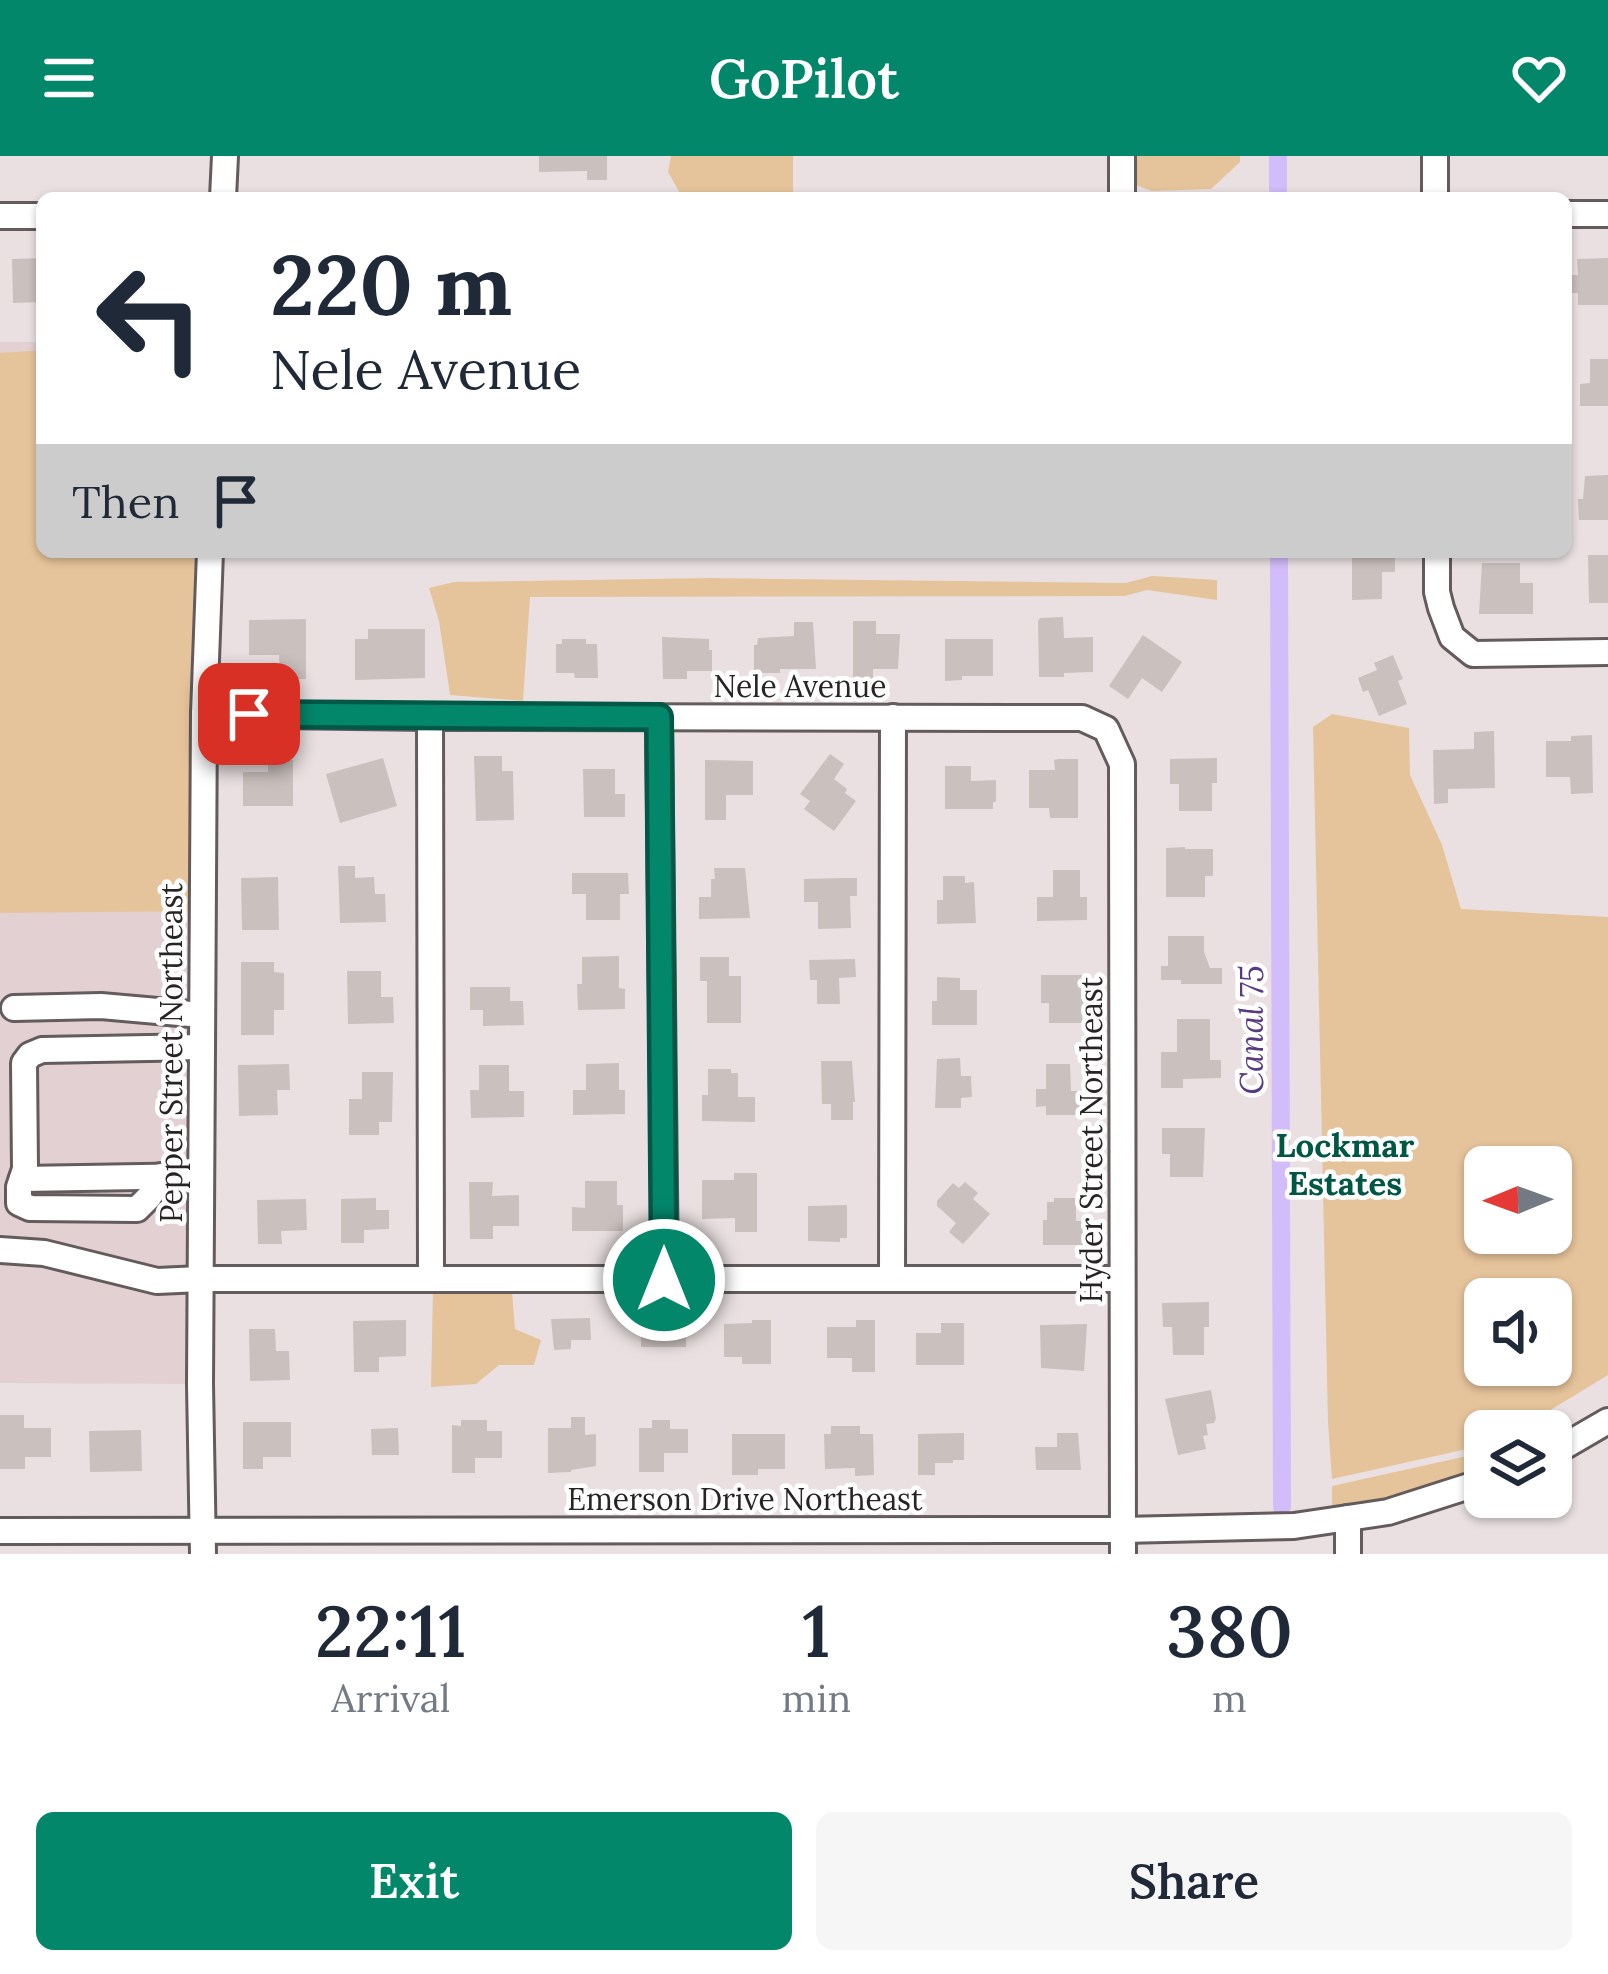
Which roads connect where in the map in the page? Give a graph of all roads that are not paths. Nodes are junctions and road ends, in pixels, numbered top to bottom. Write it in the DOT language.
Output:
graph roads {
  1 [pos="225,156"];
  2 [pos="1122,156"];
  3 [pos="1435,156"];
  4 [pos="223,192"];
  5 [pos="1122,192"];
  6 [pos="1435,192"];
  7 [pos="1572,214"];
  8 [pos="1608,214"];
  9 [pos="0,216"];
  10 [pos="36,216"];
  11 [pos="210,558"];
  12 [pos="1437,558"];
  13 [pos="1608,652"];
  14 [pos="204,714"];
  15 [pos="430,717"];
  16 [pos="659,717"];
  17 [pos="893,717"];
  18 [pos="1106,729"];
  19 [pos="14,1008"];
  20 [pos="202,1015"];
  21 [pos="202,1047"];
  22 [pos="201,1176"];
  23 [pos="0,1250"];
  24 [pos="201,1279"];
  25 [pos="431,1279"];
  26 [pos="664,1280"];
  27 [pos="892,1280"];
  28 [pos="1122,1280"];
  29 [pos="1608,1421"];
  30 [pos="1572,1442"];
  31 [pos="1464,1487"];
  32 [pos="1348,1518"];
  33 [pos="0,1531"];
  34 [pos="203,1542"];
  35 [pos="1123,1542"];
  36 [pos="1348,1554"];
  1 -- 4 [label="street"];
  2 -- 5 [label="street"];
  3 -- 6 [label="street"];
  7 -- 8 [label="street"];
  9 -- 10 [label="street"];
  11 -- 14 [label="street, Pepper Street Northeast"];
  12 -- 13 [label="street"];
  14 -- 15 [label="street, Nele Avenue"];
  14 -- 20 [label="street, Pepper Street Northeast"];
  15 -- 16 [label="street, Nele Avenue"];
  15 -- 25 [label="street"];
  16 -- 17 [label="street, Nele Avenue"];
  16 -- 26 [label="street"];
  17 -- 18 [label="street, Nele Avenue"];
  17 -- 27 [label="street"];
  18 -- 28 [label="street, Hyder Street Northeast"];
  19 -- 20 [label="street"];
  20 -- 21 [label="street, Pepper Street Northeast"];
  21 -- 22 [label="street, Pepper Street Northeast"];
  21 -- 22 [label="street"];
  22 -- 24 [label="street, Pepper Street Northeast"];
  23 -- 24 [label="street"];
  24 -- 25 [label="street"];
  24 -- 34 [label="street, Pepper Street Northeast"];
  25 -- 26 [label="street"];
  26 -- 27 [label="street"];
  27 -- 28 [label="street"];
  28 -- 35 [label="street, Hyder Street Northeast"];
  29 -- 30 [label="street"];
  31 -- 32 [label="street, Emerson Drive Northeast"];
  32 -- 35 [label="street, Emerson Drive Northeast"];
  32 -- 36 [label="street"];
  33 -- 34 [label="street, Emerson Drive Northeast"];
  34 -- 35 [label="street, Emerson Drive Northeast"];
}
